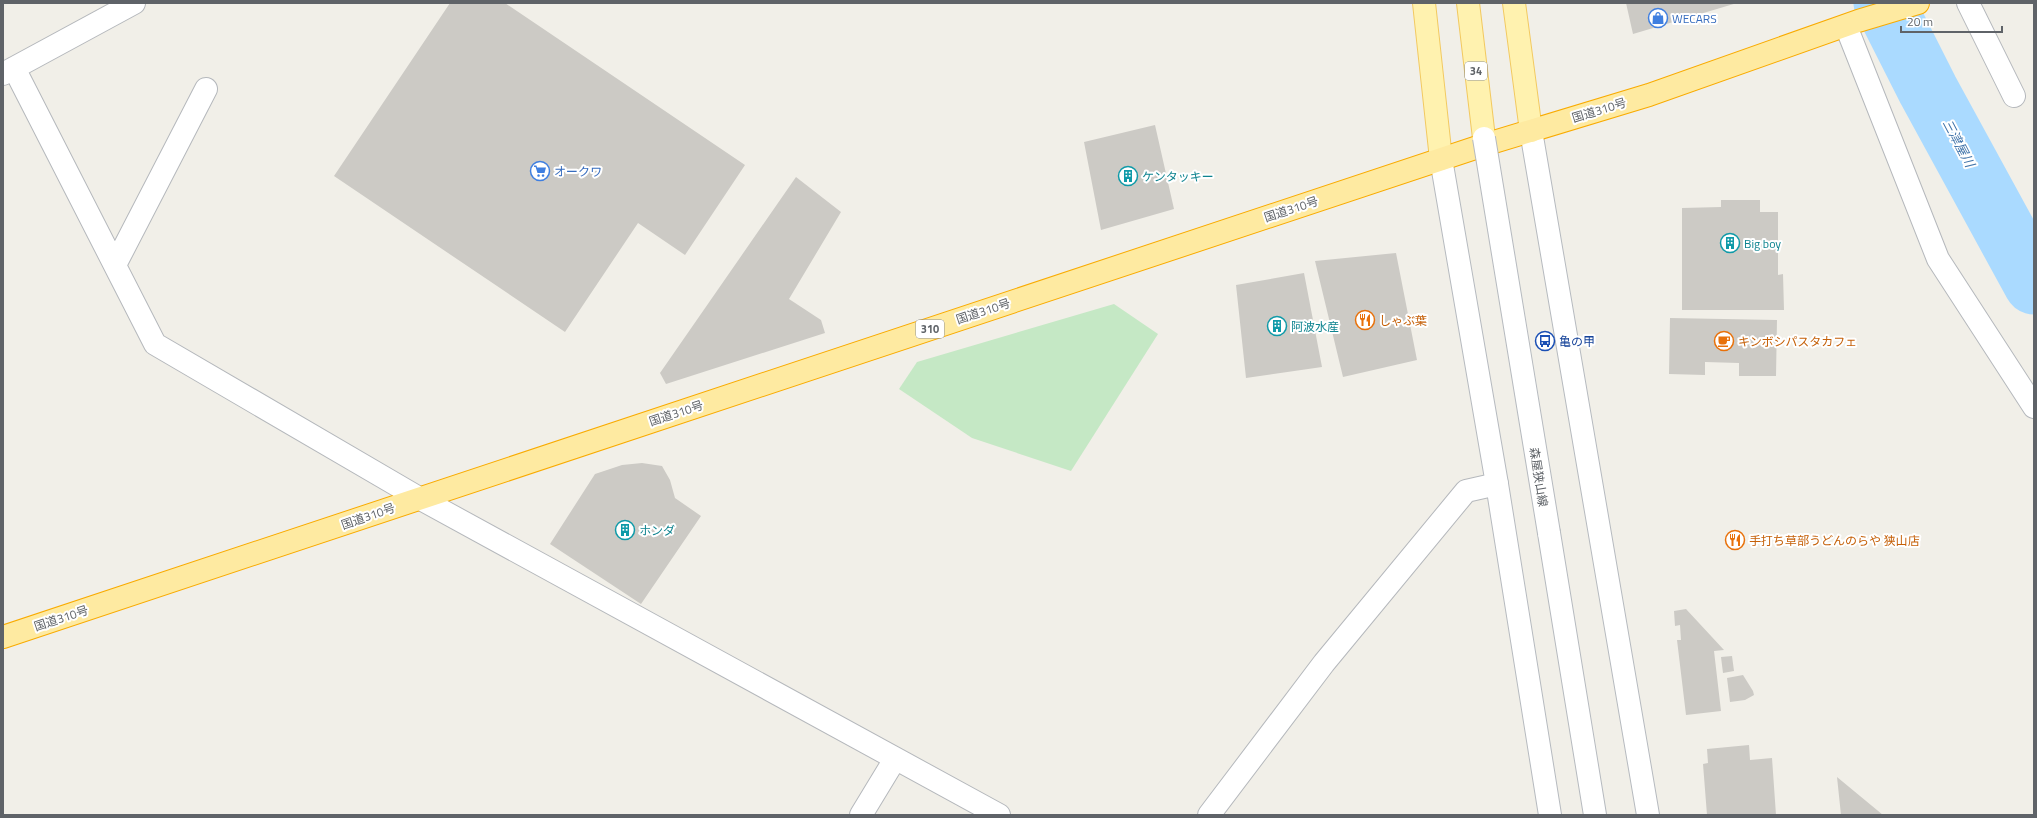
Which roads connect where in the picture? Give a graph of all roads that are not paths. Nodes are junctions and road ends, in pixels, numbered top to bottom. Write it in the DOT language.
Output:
graph roads {
  1 [pos="108,3"];
  2 [pos="134,3"];
  3 [pos="1424,3"];
  4 [pos="1468,3"];
  5 [pos="1514,3"];
  6 [pos="1918,3"];
  7 [pos="1968,3"];
  8 [pos="96,24"];
  9 [pos="1852,24"];
  10 [pos="8,71"];
  11 [pos="206,89"];
  12 [pos="2014,96"];
  13 [pos="1531,131"];
  14 [pos="1484,138"];
  15 [pos="1441,159"];
  16 [pos="115,265"];
  17 [pos="2034,407"];
  18 [pos="1497,484"];
  19 [pos="419,498"];
  20 [pos="3,637"];
  21 [pos="895,759"];
  22 [pos="861,815"];
  23 [pos="999,815"];
  24 [pos="1210,815"];
  25 [pos="1550,815"];
  26 [pos="1595,815"];
  27 [pos="1648,815"];
  1 -- 8 [label="street"];
  2 -- 8 [label="street"];
  3 -- 15 [label="main road"];
  4 -- 14 [label="main road, 34"];
  5 -- 13 [label="main road"];
  6 -- 9 [label="highway, 国道310号 / 310"];
  7 -- 12 [label="street"];
  8 -- 10 [label="street"];
  9 -- 13 [label="highway, 国道310号 / 310"];
  9 -- 17 [label="street"];
  10 -- 16 [label="street"];
  11 -- 16 [label="street"];
  13 -- 15 [label="highway, 国道310号 / 310"];
  13 -- 27 [label="street"];
  14 -- 26 [label="street, 森屋狭山線, bridge"];
  15 -- 18 [label="street"];
  15 -- 19 [label="highway, 国道310号 / 310"];
  16 -- 19 [label="street"];
  18 -- 24 [label="street"];
  18 -- 25 [label="street"];
  19 -- 20 [label="highway, 国道310号 / 310"];
  19 -- 21 [label="street"];
  21 -- 22 [label="street"];
  21 -- 23 [label="street"];
}
